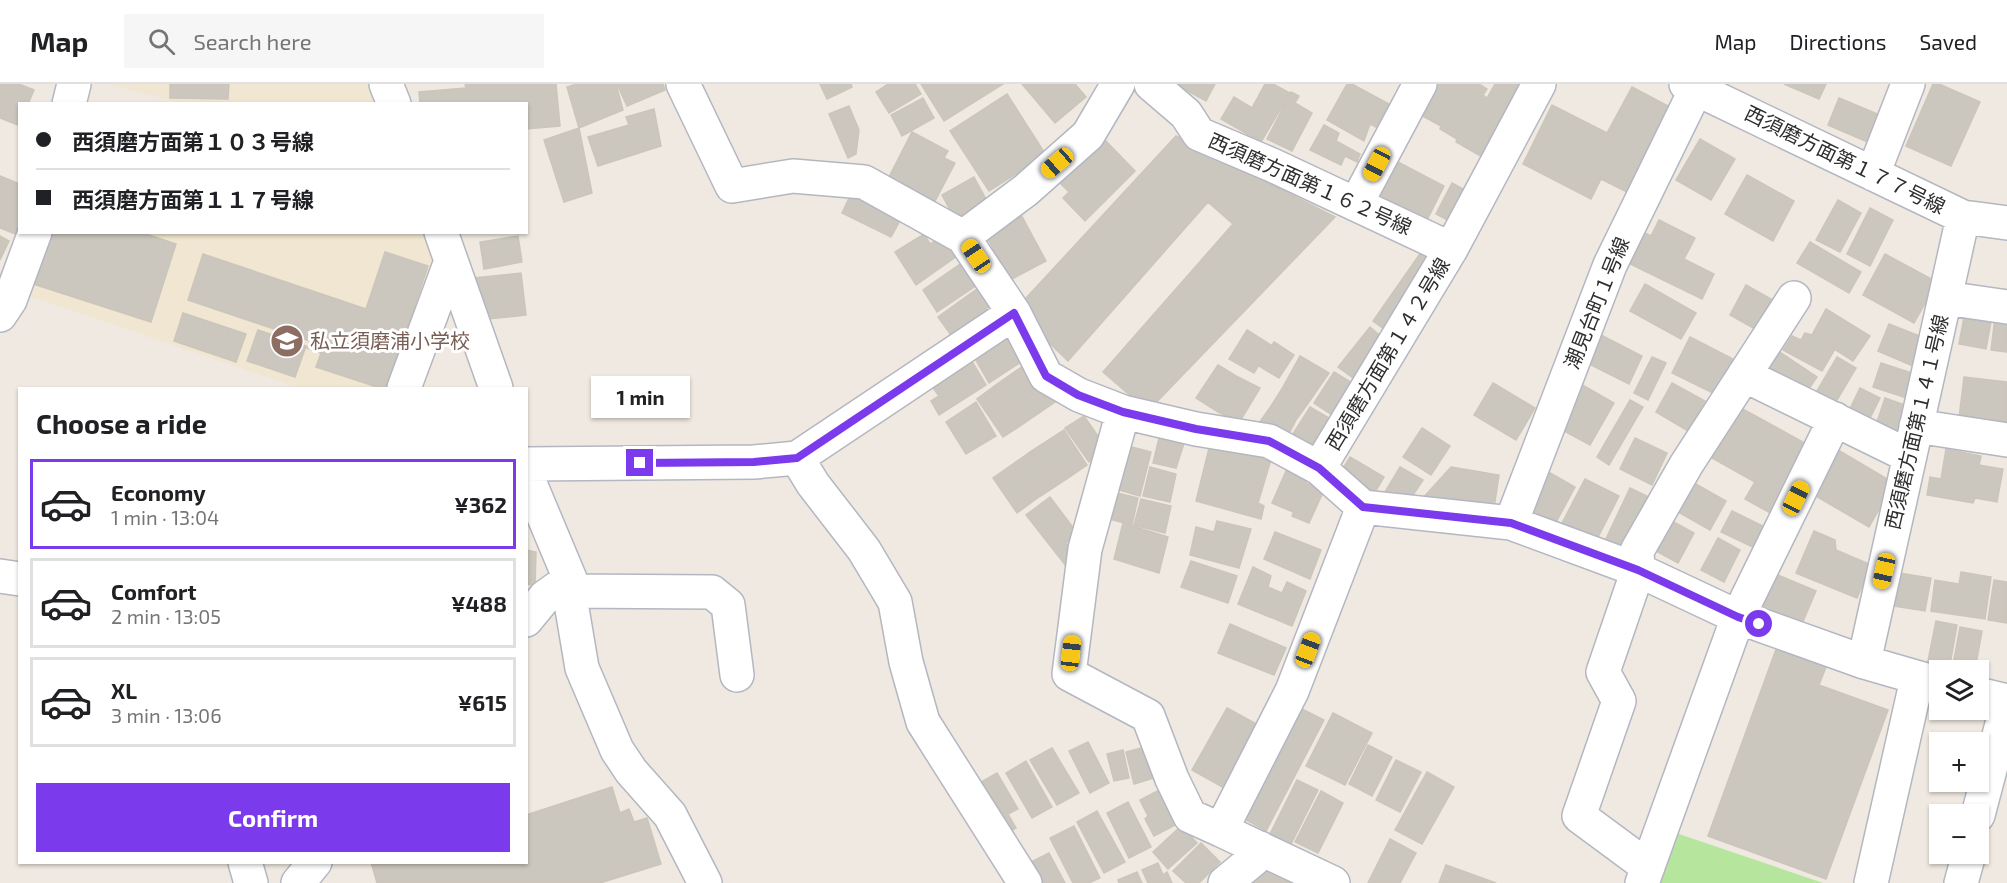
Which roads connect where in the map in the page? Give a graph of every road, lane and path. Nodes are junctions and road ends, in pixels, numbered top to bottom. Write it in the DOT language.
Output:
graph roads {
  1 [pos="74,84"];
  2 [pos="386,84"];
  3 [pos="682,84"];
  4 [pos="1118,84"];
  5 [pos="1151,84"];
  6 [pos="1420,84"];
  7 [pos="1539,84"];
  8 [pos="1908,84"];
  9 [pos="1691,86"];
  10 [pos="70,102"];
  11 [pos="393,102"];
  12 [pos="1873,174"];
  13 [pos="1356,204"];
  14 [pos="1963,217"];
  15 [pos="2007,223"];
  16 [pos="34,234"];
  17 [pos="963,237"];
  18 [pos="446,247"];
  19 [pos="1451,249"];
  20 [pos="1794,298"];
  21 [pos="1945,298"];
  22 [pos="2007,307"];
  23 [pos="1014,313"];
  24 [pos="0,315"];
  25 [pos="1744,375"];
  26 [pos="404,387"];
  27 [pos="496,387"];
  28 [pos="1123,412"];
  29 [pos="1835,419"];
  30 [pos="2007,440"];
  31 [pos="1913,441"];
  32 [pos="797,458"];
  33 [pos="528,464"];
  34 [pos="1319,468"];
  35 [pos="528,485"];
  36 [pos="1363,507"];
  37 [pos="1511,523"];
  38 [pos="1638,570"];
  39 [pos="0,576"];
  40 [pos="18,579"];
  41 [pos="548,597"];
  42 [pos="1738,617"];
  43 [pos="1864,662"];
  44 [pos="737,675"];
  45 [pos="1928,682"];
  46 [pos="1989,697"];
  47 [pos="2007,703"];
  48 [pos="1981,804"];
  49 [pos="1221,830"];
  50 [pos="1260,848"];
  51 [pos="246,864"];
  52 [pos="313,864"];
  53 [pos="1966,864"];
  54 [pos="1645,875"];
  55 [pos="1318,880"];
  56 [pos="251,883"];
  57 [pos="298,883"];
  58 [pos="705,883"];
  59 [pos="1025,883"];
  60 [pos="1225,883"];
  61 [pos="1871,883"];
  62 [pos="1961,883"];
  1 -- 10 [label="street"];
  2 -- 11 [label="street"];
  3 -- 17 [label="street"];
  4 -- 17 [label="street"];
  5 -- 13 [label="street, 西須磨方面第１６２号線"];
  6 -- 13 [label="street"];
  7 -- 19 [label="street, 西須磨方面第１４２号線"];
  8 -- 12 [label="street"];
  9 -- 12 [label="street, 西須磨方面第１７７号線"];
  9 -- 37 [label="street, 潮見台町１号線"];
  12 -- 14 [label="street, 西須磨方面第１７７号線"];
  13 -- 19 [label="street, 西須磨方面第１６２号線"];
  14 -- 15 [label="street, 西須磨方面第１７７号線"];
  14 -- 21 [label="street, 西須磨方面第１４１号線"];
  16 -- 24 [label="street"];
  17 -- 23 [label="street"];
  18 -- 26 [label="street"];
  18 -- 27 [label="street"];
  19 -- 34 [label="street, 西須磨方面第１４２号線"];
  20 -- 25 [label="street"];
  21 -- 22 [label="street"];
  21 -- 31 [label="street, 西須磨方面第１４１号線"];
  23 -- 28 [label="street"];
  23 -- 32 [label="street"];
  25 -- 29 [label="street"];
  25 -- 38 [label="street"];
  28 -- 34 [label="street"];
  28 -- 49 [label="street"];
  29 -- 31 [label="street"];
  29 -- 42 [label="street"];
  30 -- 31 [label="street"];
  31 -- 43 [label="street, 西須磨方面第１４１号線"];
  32 -- 33 [label="street"];
  32 -- 59 [label="street"];
  34 -- 36 [label="street, 西須磨方面第１４２号線"];
  35 -- 41 [label="street"];
  36 -- 37 [label="street"];
  36 -- 49 [label="street"];
  37 -- 38 [label="street"];
  38 -- 42 [label="street"];
  38 -- 54 [label="street"];
  39 -- 40 [label="street"];
  41 -- 44 [label="street"];
  41 -- 58 [label="street"];
  42 -- 43 [label="street"];
  42 -- 54 [label="street"];
  43 -- 45 [label="street"];
  45 -- 61 [label="street"];
  46 -- 47 [label="street"];
  47 -- 48 [label="street"];
  49 -- 50 [label="street"];
  50 -- 55 [label="street"];
  50 -- 60 [label="street"];
  51 -- 56 [label="street"];
  52 -- 57 [label="street"];
  53 -- 62 [label="street"];
}
